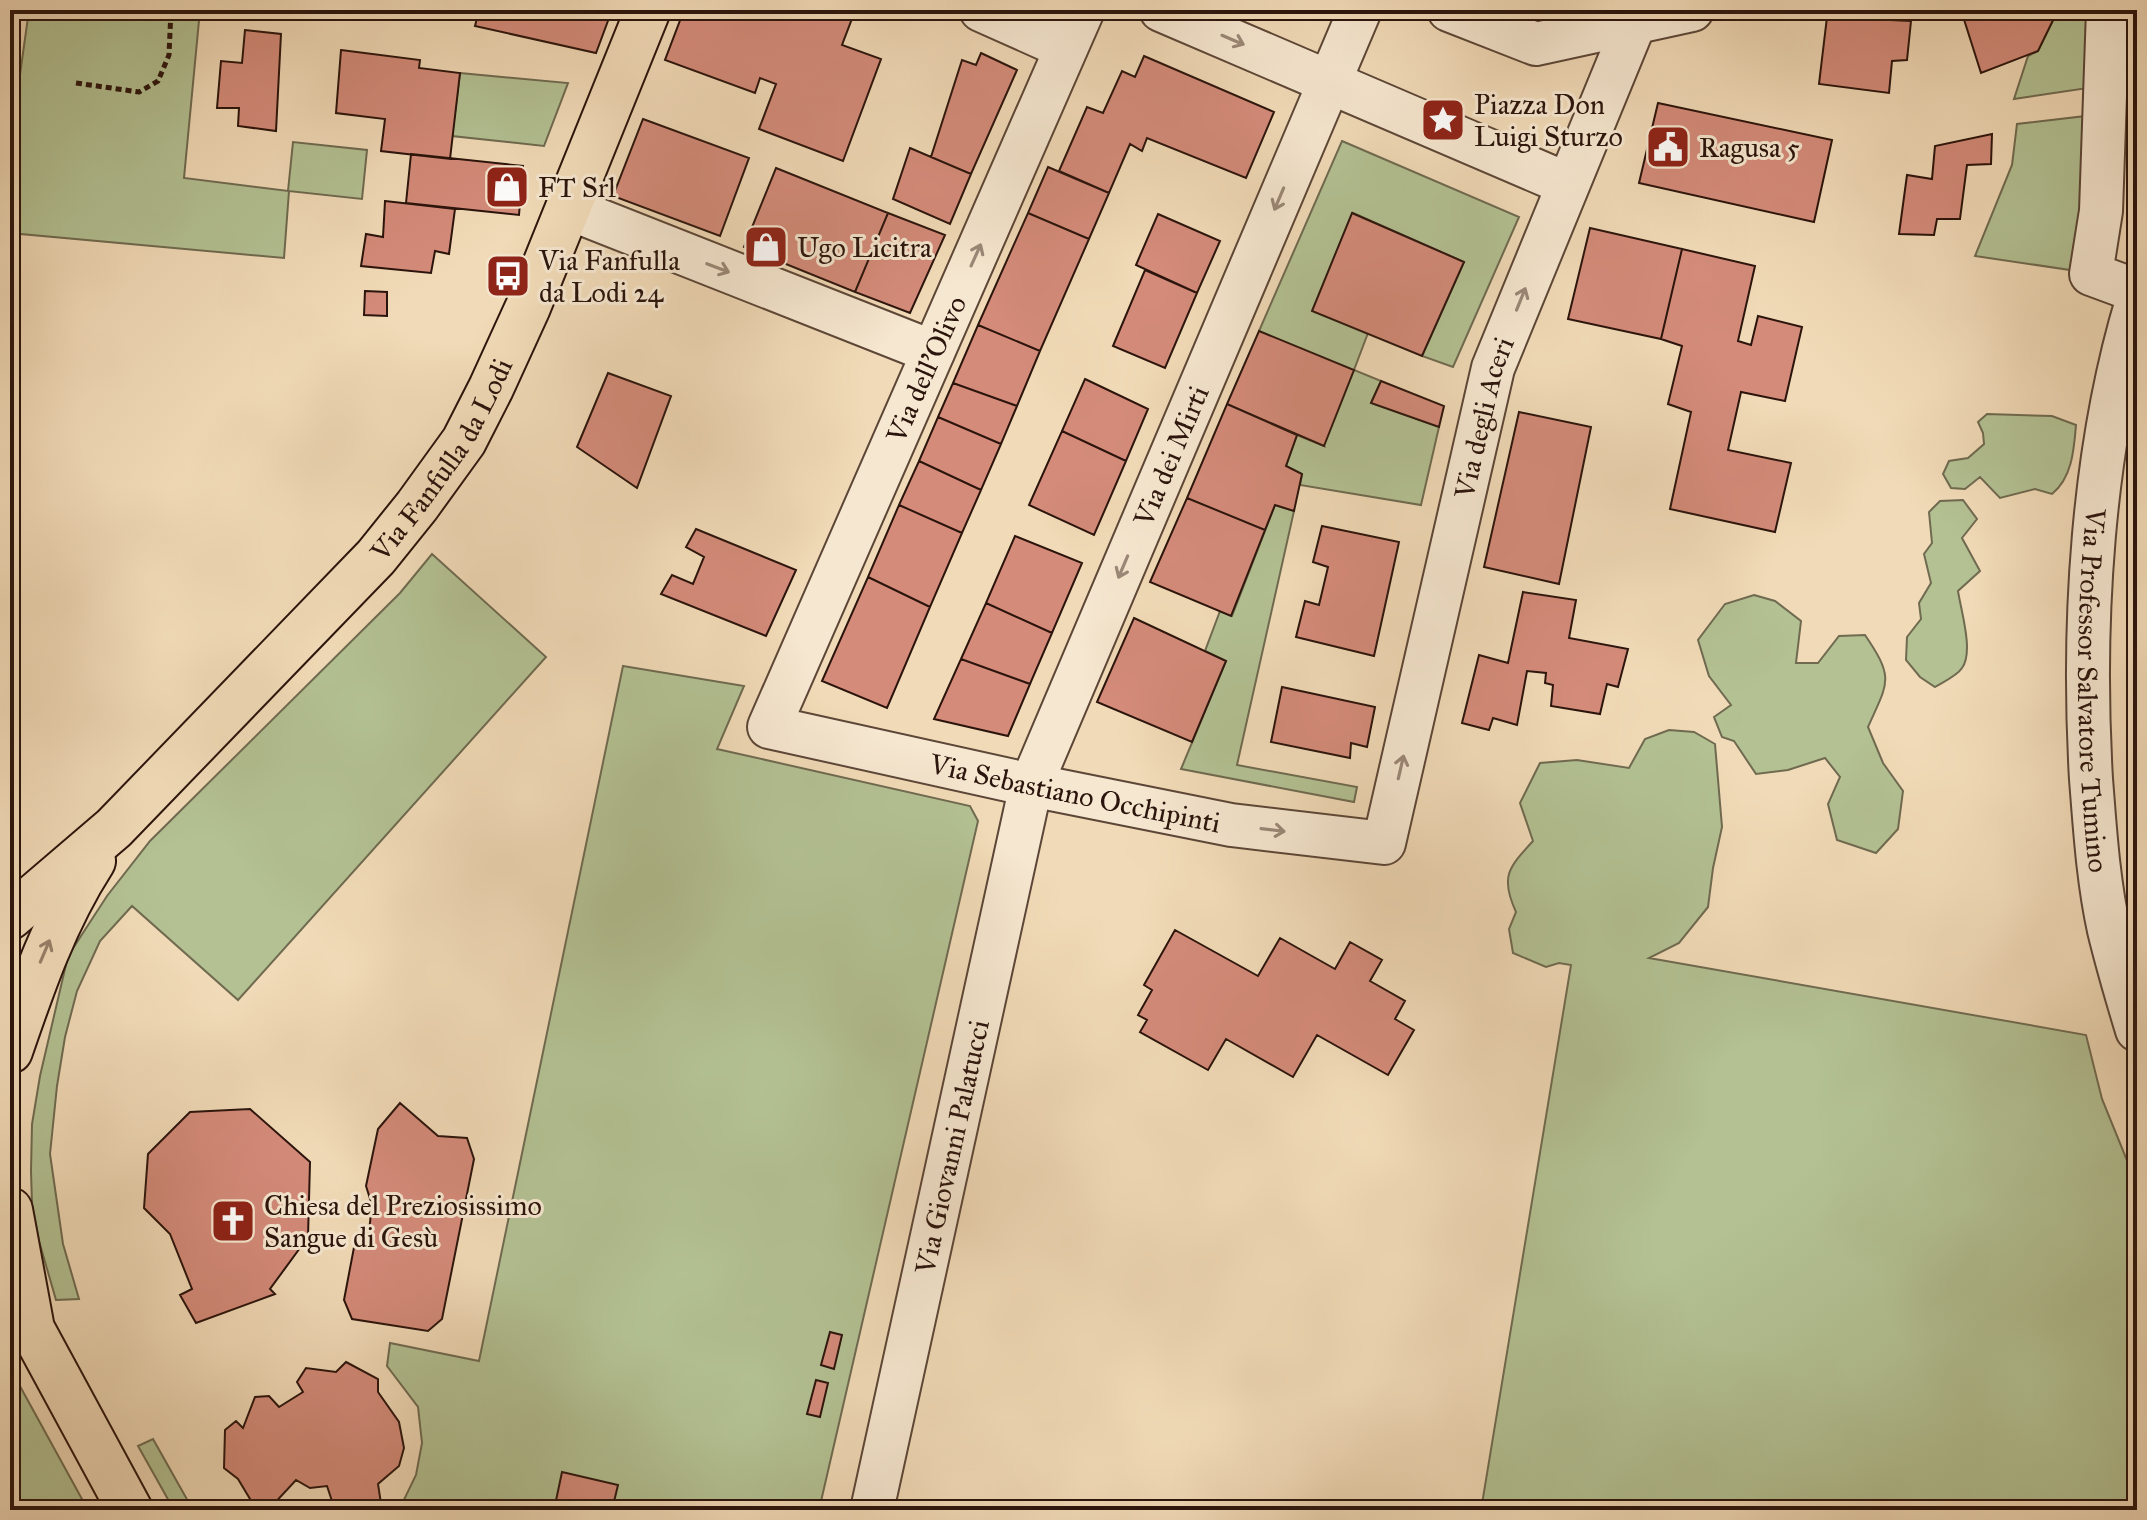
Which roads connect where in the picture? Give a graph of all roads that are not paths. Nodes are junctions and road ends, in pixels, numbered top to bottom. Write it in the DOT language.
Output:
graph roads {
  1 [pos="648,10"];
  2 [pos="981,10"];
  3 [pos="1083,10"];
  4 [pos="1161,10"];
  5 [pos="1360,10"];
  6 [pos="1449,10"];
  7 [pos="1692,10"];
  8 [pos="2108,10"];
  9 [pos="1638,15"];
  10 [pos="1536,44"];
  11 [pos="1066,48"];
  12 [pos="1611,78"];
  13 [pos="1330,80"];
  14 [pos="1567,184"];
  15 [pos="568,208"];
  16 [pos="2137,291"];
  17 [pos="2137,301"];
  18 [pos="933,352"];
  19 [pos="769,727"];
  20 [pos="1031,785"];
  21 [pos="114,828"];
  22 [pos="1384,843"];
  23 [pos="10,917"];
  24 [pos="2137,1030"];
  25 [pos="10,1051"];
  26 [pos="10,1210"];
  27 [pos="21,1318"];
  28 [pos="130,1510"];
  29 [pos="872,1510"];
  1 -- 15 [label="main road, Via Fanfulla da Lodi"];
  2 -- 11 [label="street"];
  3 -- 11 [label="street, Via dell'Olivo"];
  4 -- 13 [label="street, one-way"];
  5 -- 13 [label="street, Via dei Mirti"];
  6 -- 10 [label="street"];
  7 -- 9 [label="street"];
  8 -- 16 [label="street"];
  9 -- 10 [label="street"];
  9 -- 12 [label="street, Via degli Aceri"];
  10 -- 12 [label="street"];
  18 -- 11 [label="street, Via dell'Olivo, one-way"];
  12 -- 14 [label="street, Via degli Aceri"];
  13 -- 14 [label="street"];
  13 -- 20 [label="street, Via dei Mirti, one-way"];
  22 -- 14 [label="street, Via degli Aceri, one-way"];
  15 -- 18 [label="street, one-way"];
  15 -- 21 [label="main road, Via Fanfulla da Lodi"];
  17 -- 24 [label="street, Via Professor Salvatore Tumino"];
  18 -- 19 [label="street, Via dell'Olivo"];
  19 -- 20 [label="street, Via Sebastiano Occhipinti"];
  20 -- 22 [label="street, Via Sebastiano Occhipinti, one-way"];
  20 -- 29 [label="street, Via Giovanni Palatucci"];
  21 -- 23 [label="main road"];
  25 -- 21 [label="main road, one-way"];
  26 -- 27 [label="main road"];
  27 -- 28 [label="main road"];
}
